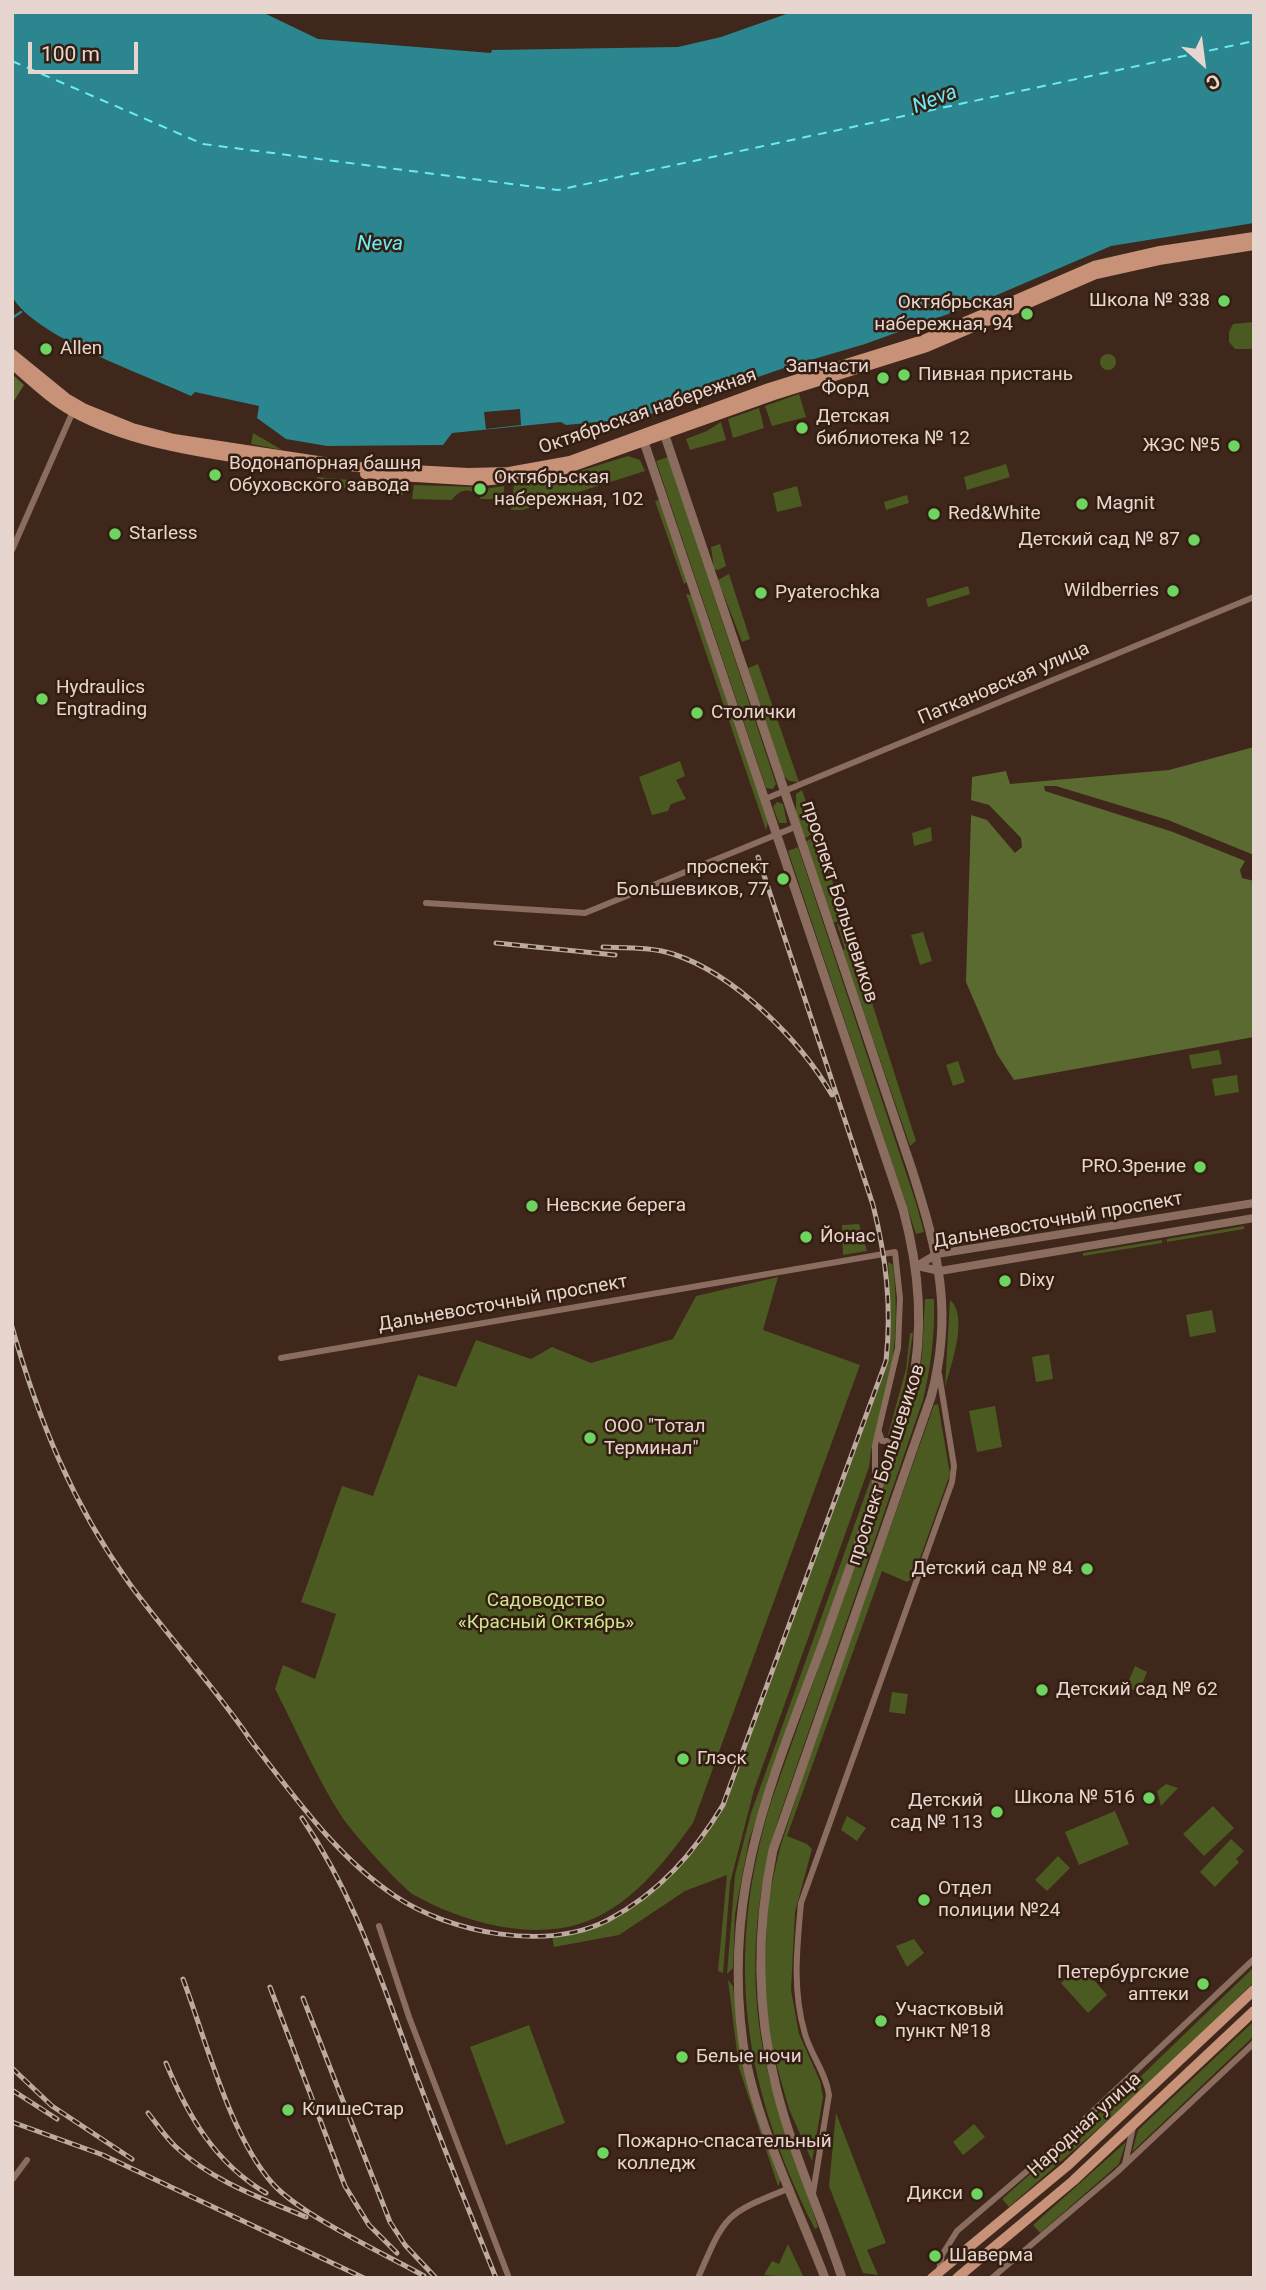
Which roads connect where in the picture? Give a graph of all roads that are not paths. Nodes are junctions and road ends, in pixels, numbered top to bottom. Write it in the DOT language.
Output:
graph roads {
  1 [pos="1254,237"];
  2 [pos="1254,246"];
  3 [pos="12,354"];
  4 [pos="12,364"];
  5 [pos="74,408"];
  6 [pos="663,431"];
  7 [pos="643,438"];
  8 [pos="12,550"];
  9 [pos="1254,597"];
  10 [pos="784,793"];
  11 [pos="765,799"];
  12 [pos="796,827"];
  13 [pos="777,834"];
  14 [pos="426,903"];
  15 [pos="1254,1203"];
  16 [pos="1254,1218"];
  17 [pos="937,1254"];
  18 [pos="917,1266"];
  19 [pos="940,1271"];
  20 [pos="281,1358"];
  21 [pos="939,1366"];
  22 [pos="878,1430"];
  23 [pos="895,1441"];
  24 [pos="876,1497"];
  25 [pos="379,1926"];
  26 [pos="1254,1959"];
  27 [pos="1254,1990"];
  28 [pos="1254,2011"];
  29 [pos="1254,2043"];
  30 [pos="1133,2127"];
  31 [pos="27,2161"];
  32 [pos="1124,2165"];
  33 [pos="12,2180"];
  34 [pos="790,2188"];
  35 [pos="812,2195"];
  36 [pos="935,2276"];
  37 [pos="509,2278"];
  38 [pos="698,2278"];
  39 [pos="825,2278"];
  40 [pos="842,2278"];
  41 [pos="957,2278"];
  42 [pos="992,2278"];
  1 -- 6 [label="main road, Октябрьская набережная"];
  2 -- 6 [label="main road, Октябрьская набережная"];
  3 -- 5 [label="main road, Октябрьская набережная"];
  4 -- 5 [label="main road, Октябрьская набережная"];
  5 -- 7 [label="main road, Октябрьская набережная"];
  5 -- 8 [label="street"];
  6 -- 7 [label="main road, Октябрьская набережная"];
  6 -- 10 [label="main road, проспект Большевиков"];
  7 -- 11 [label="main road, проспект Большевиков"];
  9 -- 10 [label="street, Паткановская улица"];
  10 -- 11 [label="street, Паткановская улица"];
  10 -- 12 [label="main road, проспект Большевиков"];
  11 -- 13 [label="main road, проспект Большевиков"];
  12 -- 13 [label="street"];
  12 -- 17 [label="main road, проспект Большевиков"];
  13 -- 14 [label="street"];
  13 -- 18 [label="main road, проспект Большевиков"];
  15 -- 17 [label="street, Дальневосточный проспект"];
  16 -- 19 [label="street, Дальневосточный проспект"];
  17 -- 18 [label="street, Дальневосточный проспект"];
  17 -- 19 [label="main road, проспект Большевиков"];
  18 -- 19 [label="street, Дальневосточный проспект"];
  18 -- 23 [label="main road, проспект Большевиков"];
  19 -- 21 [label="main road, проспект Большевиков"];
  20 -- 22 [label="street, Дальневосточный проспект"];
  21 -- 35 [label="street"];
  21 -- 35 [label="main road, проспект Большевиков"];
  22 -- 23 [label="street"];
  22 -- 24 [label="street"];
  23 -- 24 [label="main road, проспект Большевиков"];
  24 -- 34 [label="main road, проспект Большевиков"];
  25 -- 37 [label="street"];
  26 -- 36 [label="street"];
  27 -- 36 [label="main road, Народная улица"];
  28 -- 30 [label="main road, Народная улица"];
  29 -- 32 [label="street"];
  30 -- 32 [label="street"];
  30 -- 41 [label="main road, Народная улица"];
  31 -- 33 [label="street"];
  32 -- 42 [label="street"];
  34 -- 38 [label="street"];
  34 -- 39 [label="main road, проспект Большевиков"];
  35 -- 40 [label="main road, проспект Большевиков"];
}
